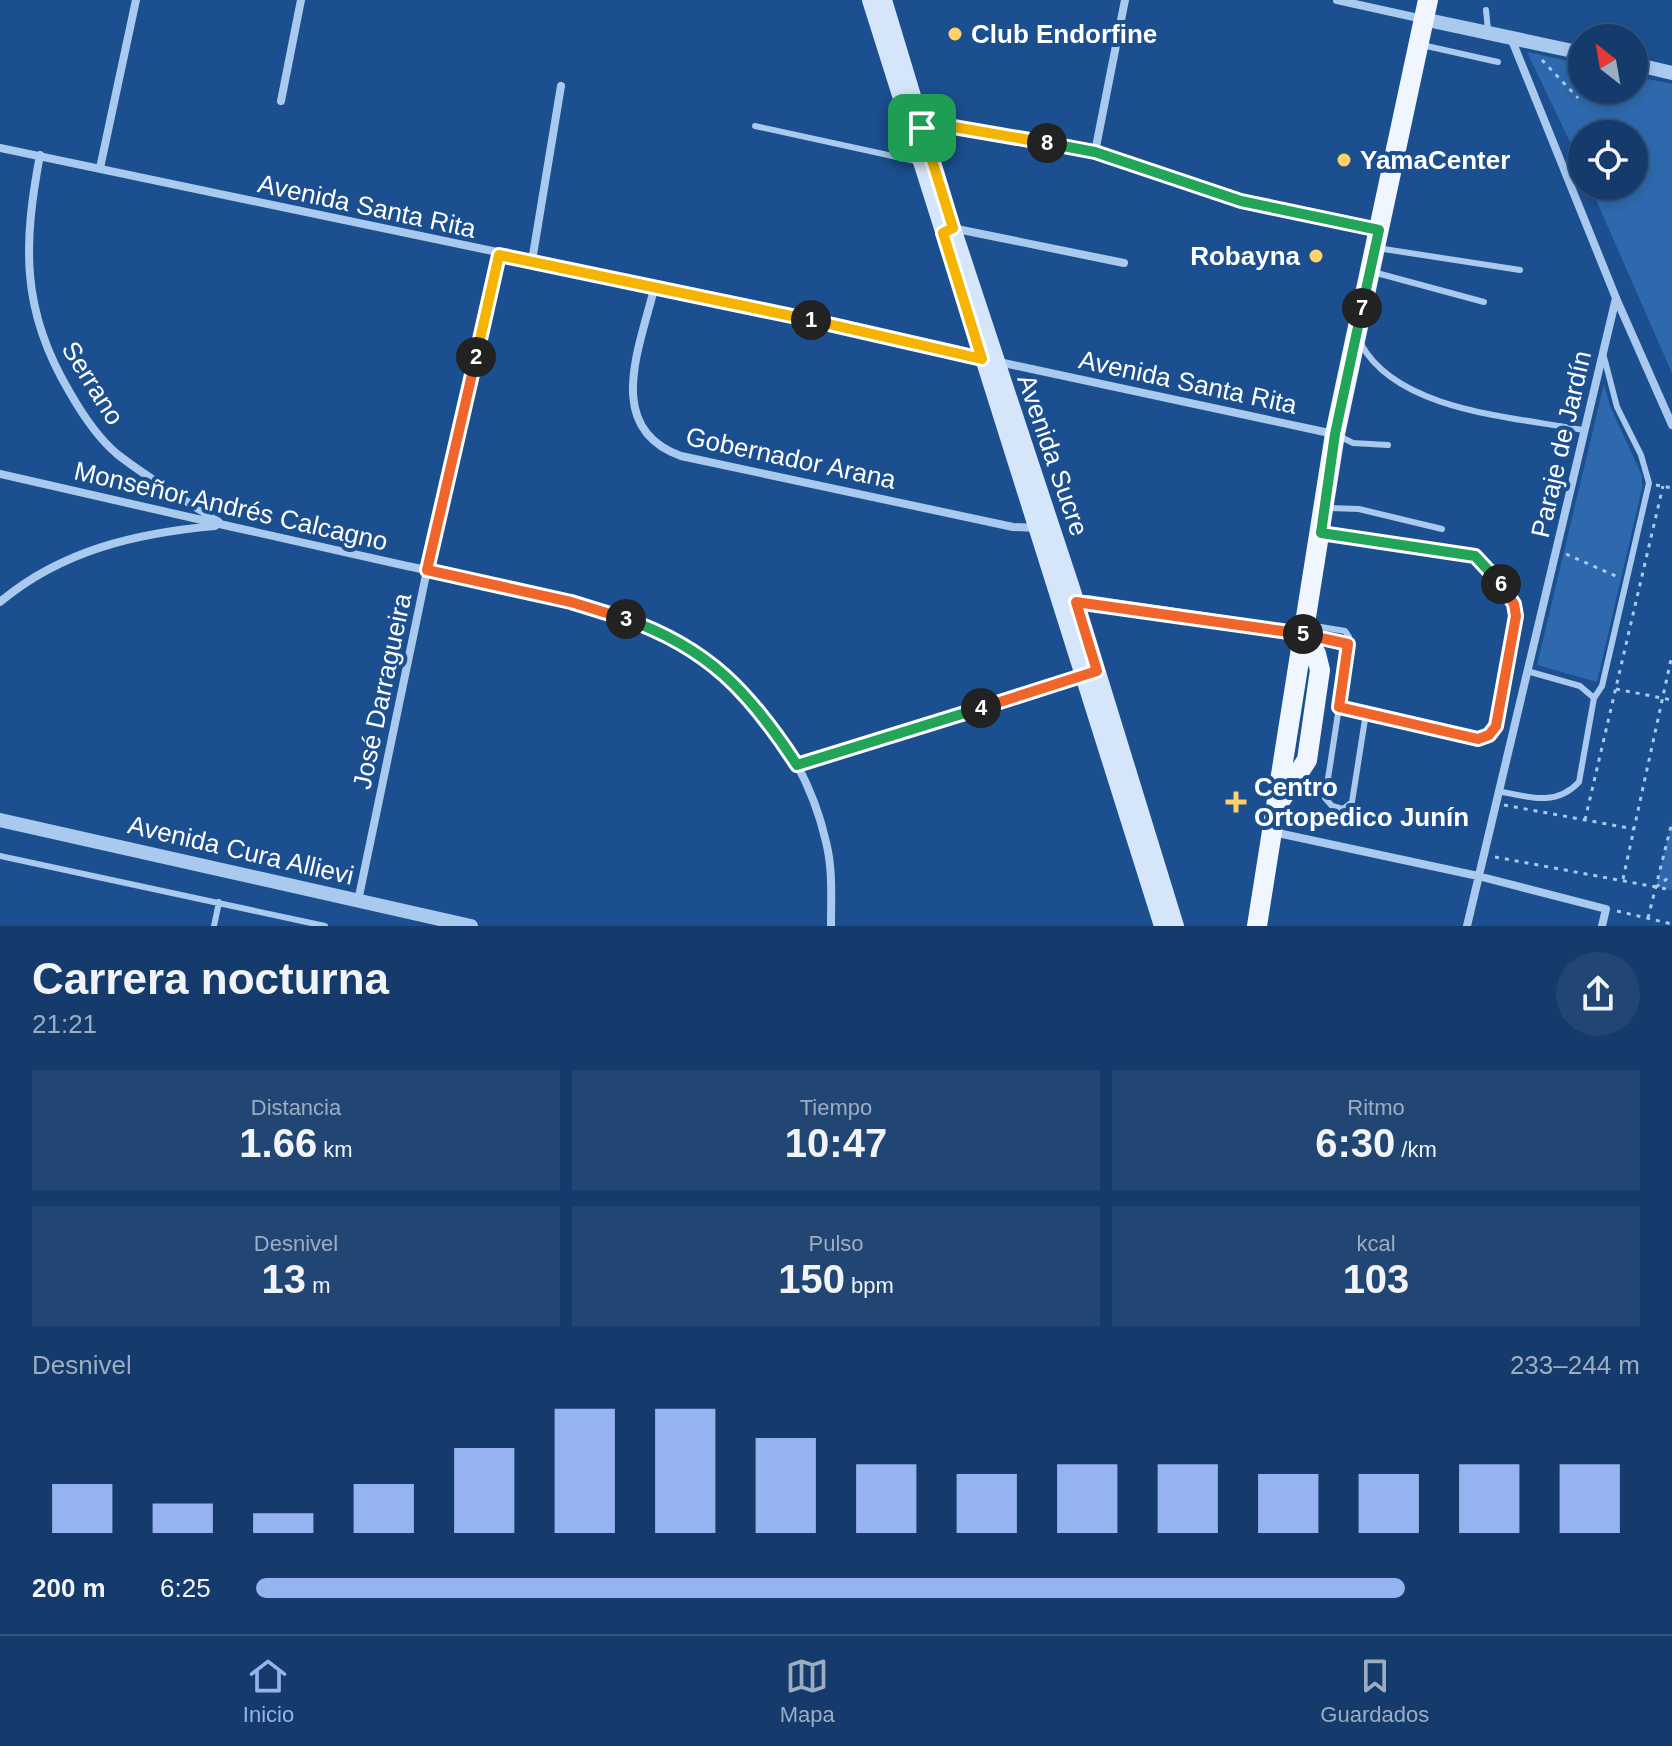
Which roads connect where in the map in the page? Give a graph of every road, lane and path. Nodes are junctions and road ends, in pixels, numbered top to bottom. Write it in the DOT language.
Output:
graph roads {
  1 [pos="136,0"];
  2 [pos="301,0"];
  3 [pos="870,0"];
  4 [pos="884,0"];
  5 [pos="1125,0"];
  6 [pos="1337,0"];
  7 [pos="1426,10"];
  8 [pos="1486,10"];
  9 [pos="1488,33"];
  10 [pos="1510,38"];
  11 [pos="1418,44"];
  12 [pos="1540,44"];
  13 [pos="1568,50"];
  14 [pos="1498,62"];
  15 [pos="1648,67"];
  16 [pos="1672,73"];
  17 [pos="561,86"];
  18 [pos="1568,88"];
  19 [pos="281,101"];
  20 [pos="755,126"];
  21 [pos="916,130"];
  22 [pos="0,148"];
  23 [pos="1095,152"];
  24 [pos="40,155"];
  25 [pos="920,162"];
  26 [pos="100,168"];
  27 [pos="948,231"];
  28 [pos="1377,239"];
  29 [pos="499,255"];
  30 [pos="532,261"];
  31 [pos="1124,263"];
  32 [pos="1520,270"];
  33 [pos="1370,271"];
  34 [pos="655,285"];
  35 [pos="1616,298"];
  36 [pos="1484,302"];
  37 [pos="1356,334"];
  38 [pos="1603,353"];
  39 [pos="989,360"];
  40 [pos="1672,425"];
  41 [pos="1583,430"];
  42 [pos="1335,434"];
  43 [pos="1388,445"];
  44 [pos="0,474"];
  45 [pos="1649,483"];
  46 [pos="1663,486"];
  47 [pos="1672,488"];
  48 [pos="1325,508"];
  49 [pos="224,526"];
  50 [pos="1038,528"];
  51 [pos="1442,529"];
  52 [pos="1321,533"];
  53 [pos="1557,549"];
  54 [pos="427,570"];
  55 [pos="1627,580"];
  56 [pos="1641,582"];
  57 [pos="0,602"];
  58 [pos="1070,604"];
  59 [pos="1304,629"];
  60 [pos="1348,644"];
  61 [pos="1672,655"];
  62 [pos="1527,671"];
  63 [pos="1090,673"];
  64 [pos="1616,689"];
  65 [pos="1594,698"];
  66 [pos="1663,698"];
  67 [pos="1672,700"];
  68 [pos="1339,707"];
  69 [pos="1366,713"];
  70 [pos="797,765"];
  71 [pos="1498,791"];
  72 [pos="1495,804"];
  73 [pos="0,820"];
  74 [pos="1585,820"];
  75 [pos="1672,822"];
  76 [pos="1634,829"];
  77 [pos="1272,832"];
  78 [pos="1483,855"];
  79 [pos="0,856"];
  80 [pos="1672,875"];
  81 [pos="1478,876"];
  82 [pos="1623,879"];
  83 [pos="1656,887"];
  84 [pos="1672,890"];
  85 [pos="358,901"];
  86 [pos="219,902"];
  87 [pos="1606,909"];
  88 [pos="1648,918"];
  89 [pos="1672,924"];
  90 [pos="214,926"];
  91 [pos="325,926"];
  92 [pos="471,926"];
  93 [pos="831,926"];
  94 [pos="1162,926"];
  95 [pos="1176,926"];
  96 [pos="1257,926"];
  97 [pos="1467,926"];
  98 [pos="1602,926"];
  1 -- 26 [label="street"];
  2 -- 19 [label="street"];
  3 -- 21 [label="main road, Avenida Sucre"];
  4 -- 21 [label="main road, Avenida Sucre"];
  5 -- 23 [label="street"];
  6 -- 7 [label="street"];
  7 -- 9 [label="street"];
  7 -- 11 [label="main road"];
  8 -- 9 [label="lane"];
  9 -- 10 [label="street"];
  10 -- 12 [label="street"];
  10 -- 35 [label="street"];
  11 -- 14 [label="lane"];
  11 -- 28 [label="main road"];
  12 -- 13 [label="street"];
  12 -- 18 [label="path"];
  15 -- 16 [label="street"];
  17 -- 30 [label="street"];
  20 -- 25 [label="lane"];
  21 -- 23 [label="street"];
  21 -- 25 [label="main road, Avenida Sucre"];
  21 -- 27 [label="main road, Avenida Sucre"];
  22 -- 24 [label="street, Avenida Santa Rita"];
  23 -- 28 [label="street"];
  24 -- 26 [label="street, Avenida Santa Rita"];
  24 -- 49 [label="street, Serrano"];
  25 -- 27 [label="main road, Avenida Sucre"];
  26 -- 29 [label="street, Avenida Santa Rita"];
  27 -- 31 [label="street"];
  27 -- 39 [label="main road, Avenida Sucre"];
  28 -- 32 [label="lane"];
  28 -- 33 [label="main road"];
  29 -- 30 [label="street, Avenida Santa Rita"];
  29 -- 54 [label="street, José Darragueira"];
  30 -- 34 [label="street, Avenida Santa Rita"];
  33 -- 36 [label="lane"];
  33 -- 37 [label="main road"];
  34 -- 39 [label="street, Avenida Santa Rita"];
  34 -- 50 [label="street, Gobernador Arana"];
  35 -- 38 [label="street, Paraje de Jardín"];
  35 -- 40 [label="street"];
  37 -- 41 [label="lane"];
  37 -- 42 [label="main road"];
  38 -- 41 [label="street, Paraje de Jardín"];
  38 -- 45 [label="lane"];
  39 -- 42 [label="street, Avenida Santa Rita"];
  39 -- 50 [label="main road, Avenida Sucre"];
  39 -- 58 [label="main road, Avenida Sucre"];
  41 -- 53 [label="street, Paraje de Jardín"];
  42 -- 43 [label="lane"];
  42 -- 48 [label="main road"];
  44 -- 49 [label="street, Monseñor Andrés Calcagno"];
  45 -- 46 [label="path"];
  45 -- 55 [label="lane"];
  46 -- 47 [label="path"];
  46 -- 56 [label="path"];
  48 -- 51 [label="lane"];
  48 -- 52 [label="main road"];
  49 -- 54 [label="street, Monseñor Andrés Calcagno"];
  49 -- 57 [label="street"];
  50 -- 58 [label="main road, Avenida Sucre"];
  52 -- 59 [label="main road"];
  52 -- 69 [label="lane"];
  53 -- 55 [label="path"];
  53 -- 62 [label="street, Paraje de Jardín"];
  54 -- 70 [label="street, Monseñor Andrés Calcagno"];
  54 -- 85 [label="street, José Darragueira"];
  55 -- 56 [label="path"];
  55 -- 65 [label="lane"];
  56 -- 64 [label="path"];
  58 -- 59 [label="street"];
  58 -- 63 [label="main road, Avenida Sucre"];
  59 -- 60 [label="lane"];
  59 -- 60 [label="lane"];
  59 -- 77 [label="main road"];
  60 -- 68 [label="lane"];
  61 -- 66 [label="path"];
  62 -- 65 [label="lane"];
  62 -- 71 [label="street, Paraje de Jardín"];
  63 -- 70 [label="street"];
  63 -- 94 [label="main road, Avenida Sucre"];
  63 -- 95 [label="main road, Avenida Sucre"];
  64 -- 66 [label="path"];
  64 -- 74 [label="path"];
  65 -- 71 [label="lane"];
  66 -- 67 [label="path"];
  66 -- 76 [label="path"];
  68 -- 69 [label="lane"];
  68 -- 69 [label="lane"];
  70 -- 93 [label="street, Monseñor Andrés Calcagno"];
  71 -- 72 [label="street, Paraje de Jardín"];
  72 -- 74 [label="path"];
  72 -- 78 [label="street, Paraje de Jardín"];
  73 -- 85 [label="street, Avenida Cura Allievi"];
  74 -- 76 [label="path"];
  75 -- 83 [label="path"];
  76 -- 82 [label="path"];
  77 -- 81 [label="street"];
  77 -- 96 [label="main road"];
  78 -- 81 [label="street, Paraje de Jardín"];
  78 -- 82 [label="path"];
  79 -- 86 [label="lane"];
  80 -- 83 [label="path"];
  81 -- 87 [label="street"];
  81 -- 97 [label="street, Paraje de Jardín"];
  82 -- 83 [label="path"];
  83 -- 84 [label="path"];
  83 -- 88 [label="path"];
  85 -- 92 [label="street, Avenida Cura Allievi"];
  86 -- 90 [label="lane"];
  86 -- 91 [label="lane"];
  87 -- 88 [label="path"];
  87 -- 98 [label="street"];
  88 -- 89 [label="path"];
}
